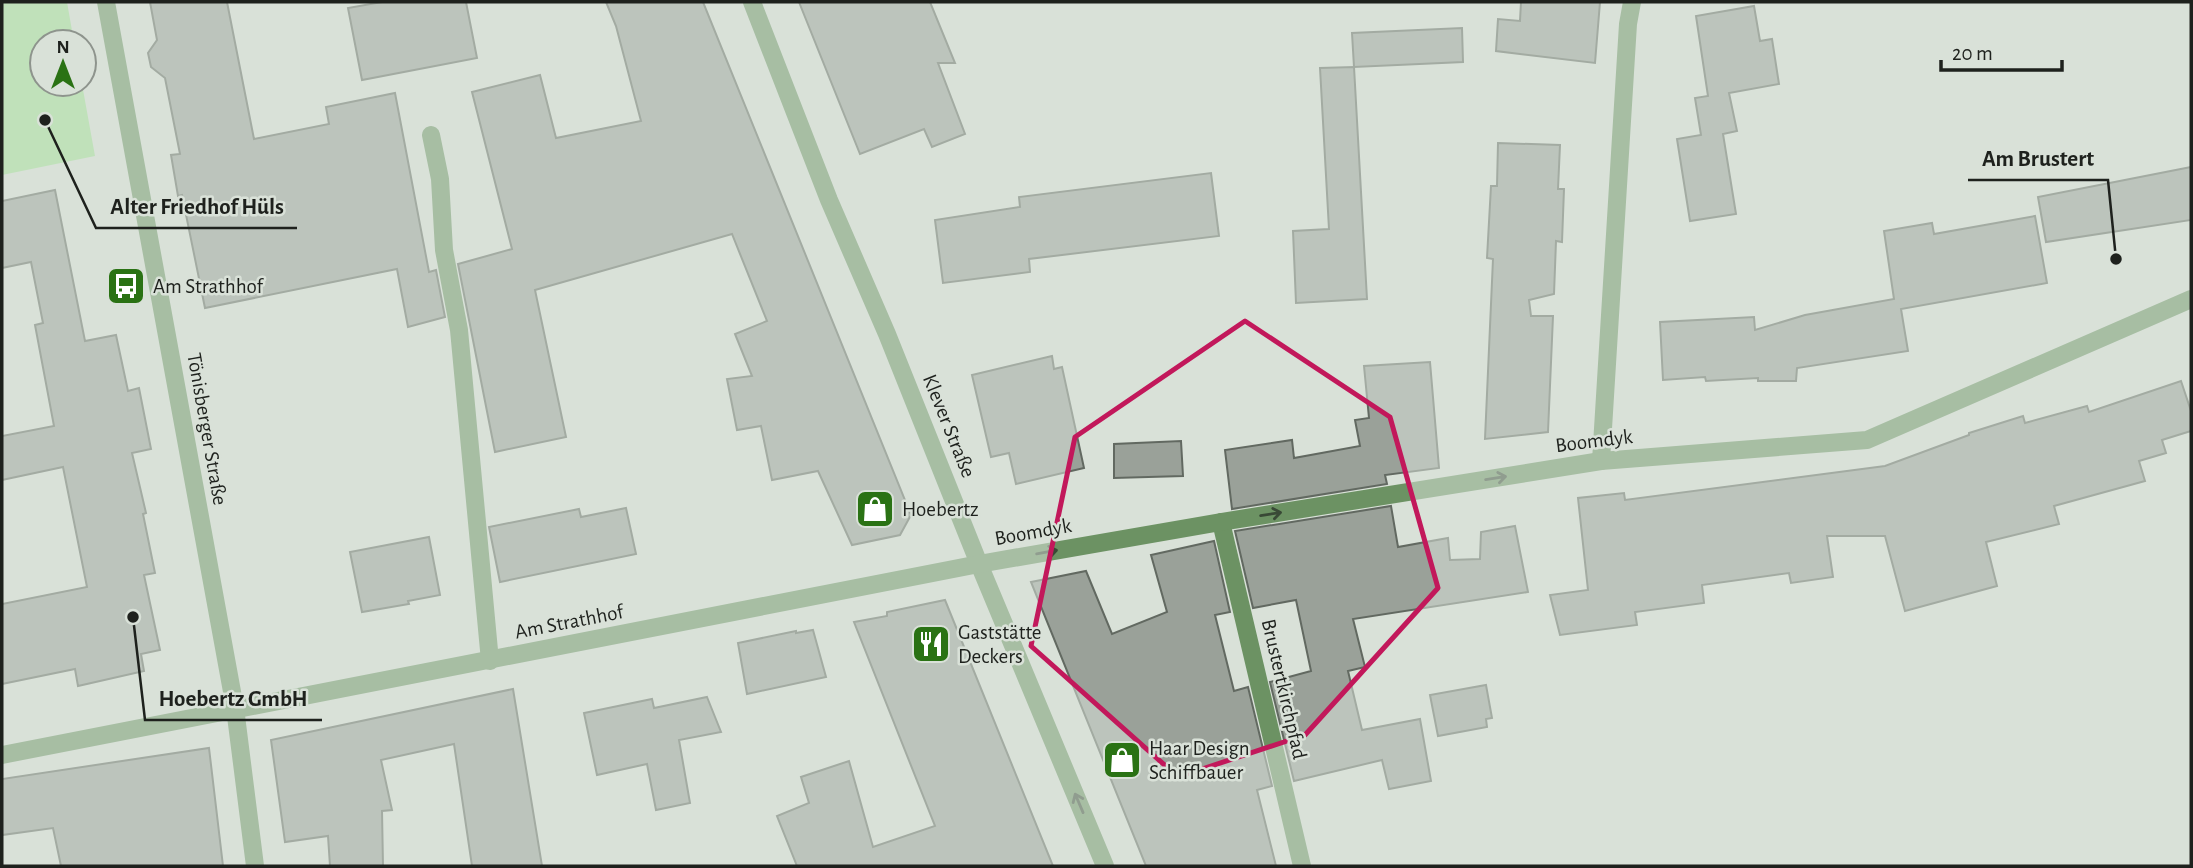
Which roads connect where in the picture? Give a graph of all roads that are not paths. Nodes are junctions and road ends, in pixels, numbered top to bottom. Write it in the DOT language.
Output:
graph roads {
  1 [pos="106,2"];
  2 [pos="752,2"];
  3 [pos="1632,2"];
  4 [pos="431,135"];
  5 [pos="2191,299"];
  6 [pos="1601,461"];
  7 [pos="1221,522"];
  8 [pos="979,564"];
  9 [pos="490,661"];
  10 [pos="235,708"];
  11 [pos="2,755"];
  12 [pos="255,866"];
  13 [pos="1105,866"];
  14 [pos="1302,866"];
  1 -- 10 [label="street, Tönisberger Straße"];
  2 -- 8 [label="street, Klever Straße"];
  3 -- 6 [label="street"];
  4 -- 9 [label="street"];
  5 -- 6 [label="street, Boomdyk"];
  7 -- 6 [label="street, Boomdyk, one-way"];
  8 -- 7 [label="street, Boomdyk, one-way"];
  7 -- 14 [label="street, Brustertkirchpfad"];
  8 -- 9 [label="street, Am Strathhof"];
  13 -- 8 [label="street, Klever Straße, one-way"];
  9 -- 10 [label="street, Am Strathhof"];
  10 -- 11 [label="street, Am Strathhof"];
  10 -- 12 [label="street, Tönisberger Straße"];
}
